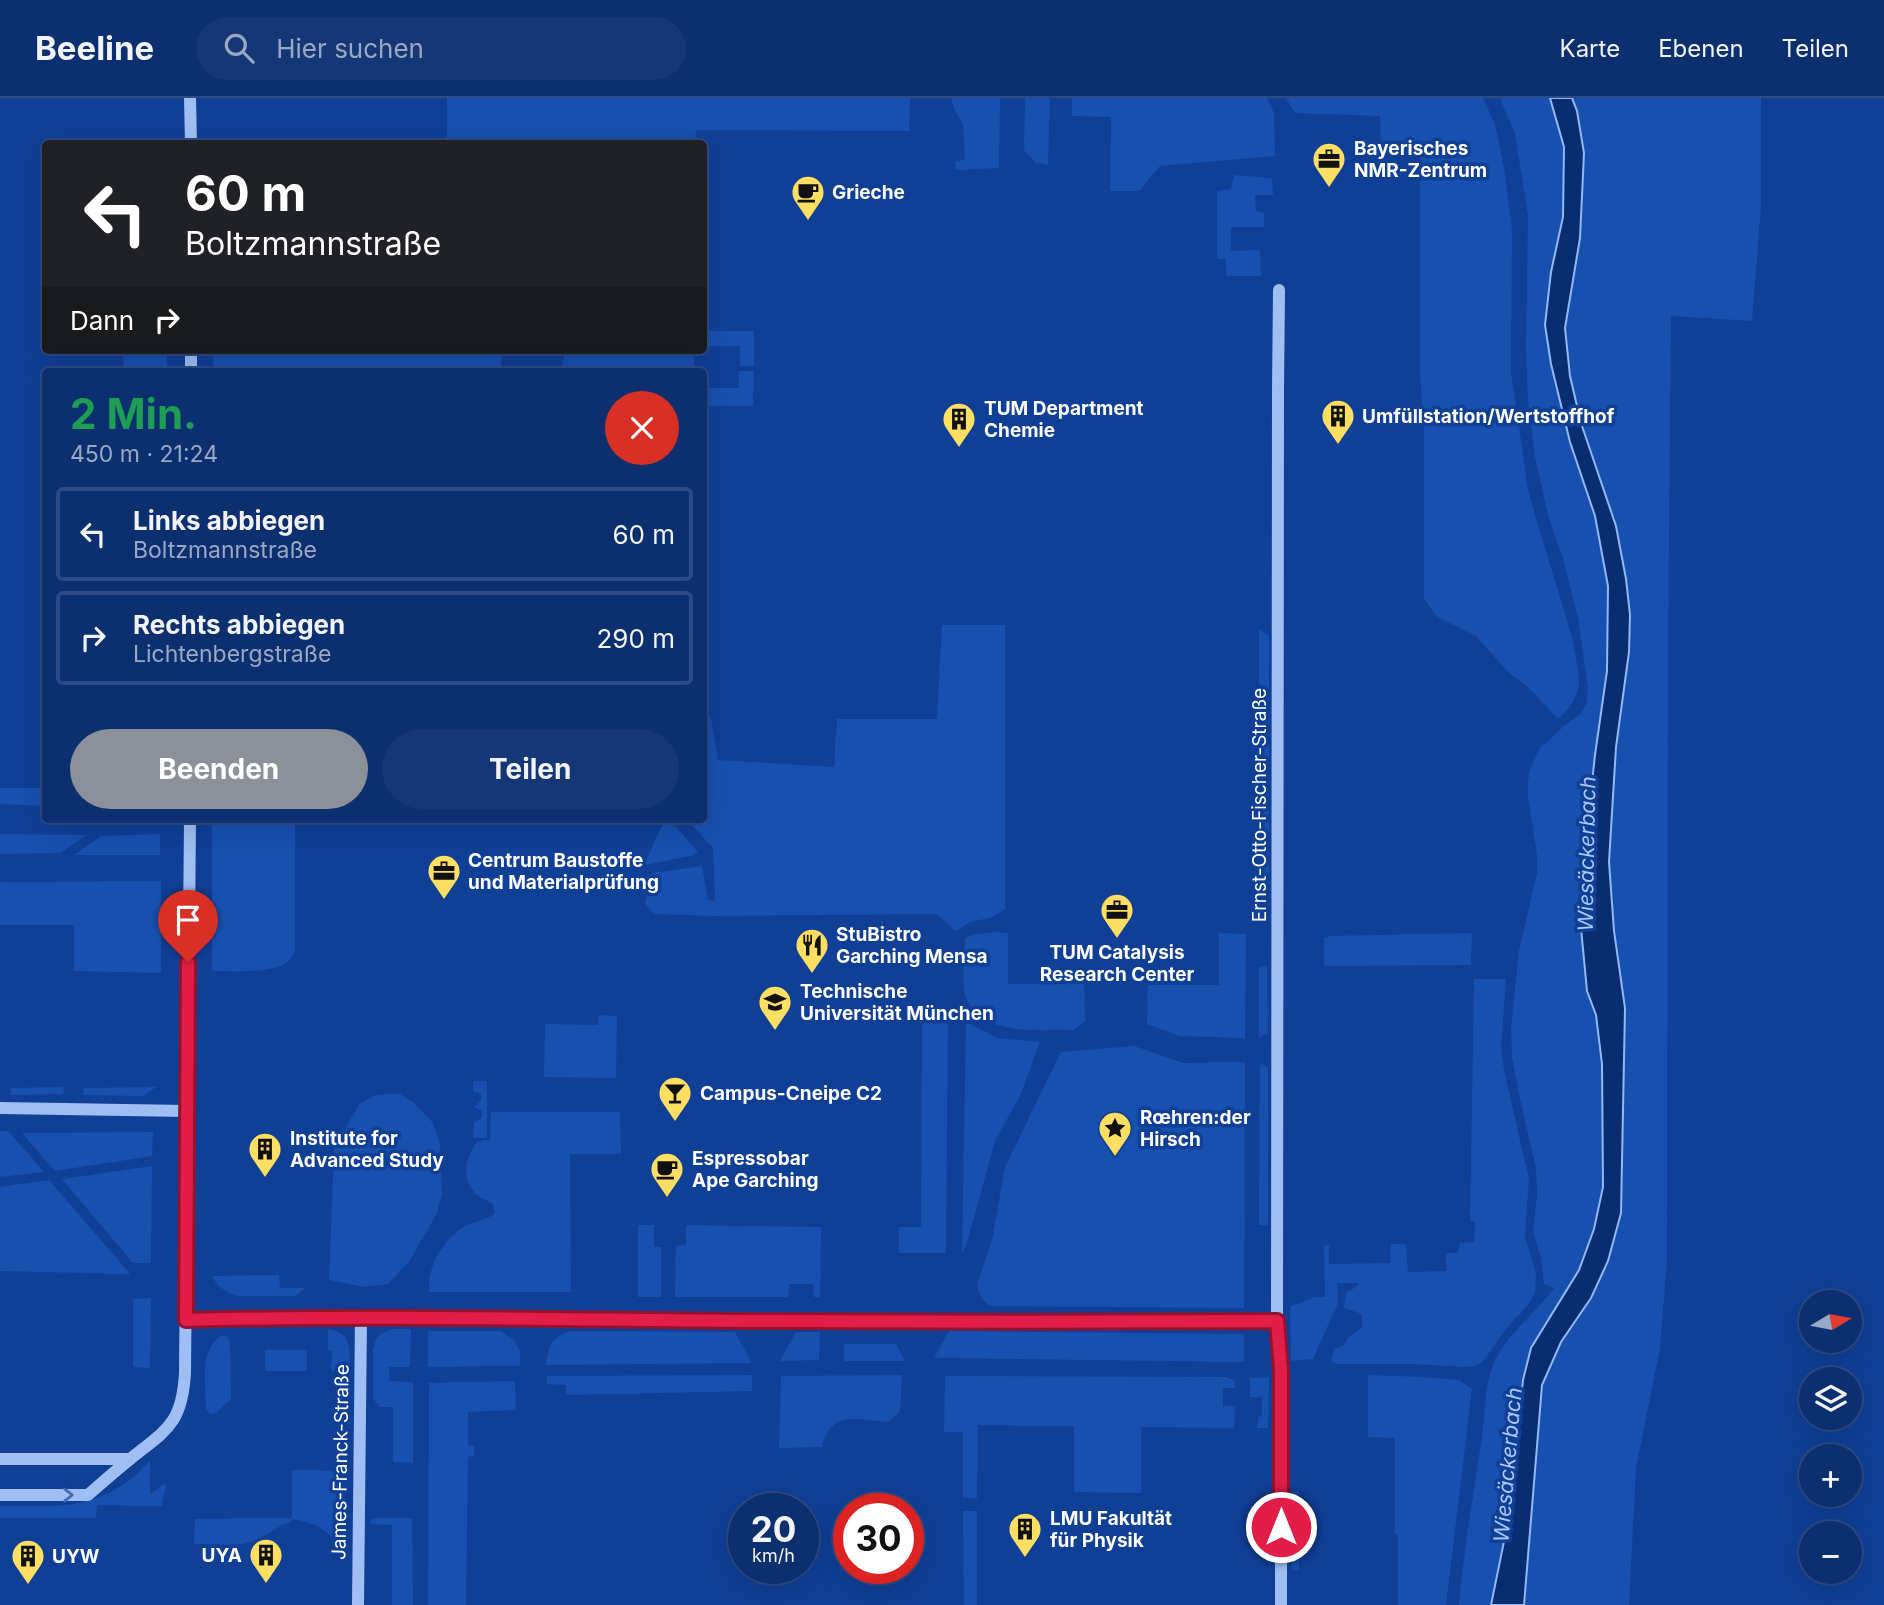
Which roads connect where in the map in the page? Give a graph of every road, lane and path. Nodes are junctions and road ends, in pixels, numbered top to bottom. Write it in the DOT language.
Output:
graph roads {
  1 [pos="190,98"];
  2 [pos="191,140"];
  3 [pos="1279,290"];
  4 [pos="190,823"];
  5 [pos="0,1108"];
  6 [pos="187,1111"];
  7 [pos="361,1318"];
  8 [pos="186,1320"];
  9 [pos="1277,1321"];
  10 [pos="130,1459"];
  11 [pos="0,1460"];
  12 [pos="0,1495"];
  13 [pos="358,1605"];
  14 [pos="1282,1605"];
  1 -- 2 [label="street"];
  3 -- 9 [label="street, Ernst-Otto-Fischer-Straße"];
  4 -- 6 [label="street"];
  5 -- 6 [label="street"];
  6 -- 8 [label="street"];
  7 -- 8 [label="street"];
  7 -- 9 [label="street"];
  7 -- 13 [label="street, James-Franck-Straße"];
  8 -- 10 [label="street"];
  9 -- 14 [label="street, Ernst-Otto-Fischer-Straße"];
  10 -- 11 [label="street"];
  12 -- 10 [label="street, one-way"];
}
